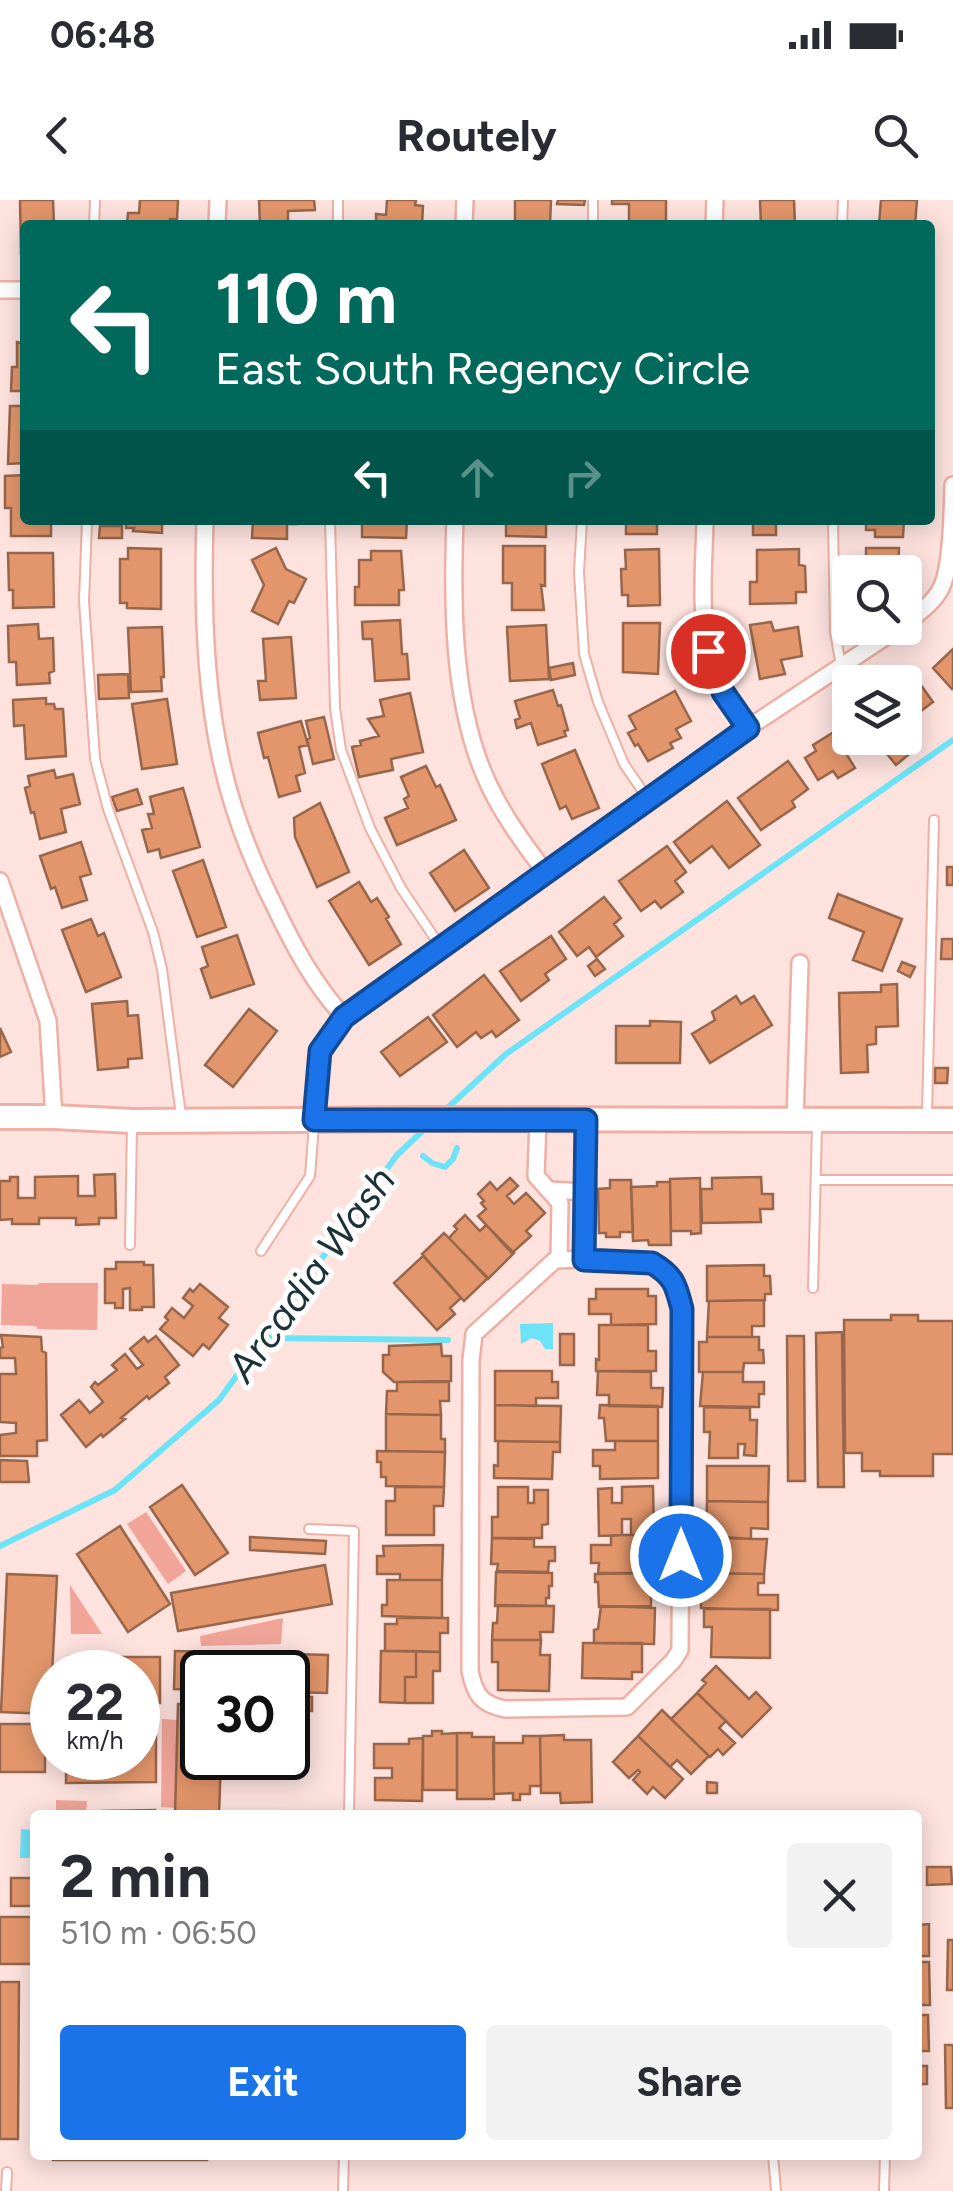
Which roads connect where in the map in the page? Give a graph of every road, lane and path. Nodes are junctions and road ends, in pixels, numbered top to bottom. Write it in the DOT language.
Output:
graph roads {
  1 [pos="953,486"];
  2 [pos="87,525"];
  3 [pos="205,525"];
  4 [pos="330,525"];
  5 [pos="456,525"];
  6 [pos="582,525"];
  7 [pos="705,525"];
  8 [pos="834,525"];
  9 [pos="952,533"];
  10 [pos="922,610"];
  11 [pos="873,645"];
  12 [pos="840,665"];
  13 [pos="842,665"];
  14 [pos="832,671"];
  15 [pos="748,728"];
  16 [pos="648,798"];
  17 [pos="934,820"];
  18 [pos="546,873"];
  19 [pos="0,881"];
  20 [pos="442,949"];
  21 [pos="800,962"];
  22 [pos="344,1017"];
  23 [pos="0,1117"];
  24 [pos="54,1117"];
  25 [pos="182,1120"];
  26 [pos="314,1120"];
  27 [pos="538,1120"];
  28 [pos="586,1120"];
  29 [pos="927,1120"];
  30 [pos="953,1120"];
  31 [pos="132,1121"];
  32 [pos="806,1121"];
  33 [pos="816,1180"];
  34 [pos="953,1180"];
  35 [pos="549,1190"];
  36 [pos="585,1192"];
  37 [pos="130,1245"];
  38 [pos="261,1250"];
  39 [pos="560,1260"];
  40 [pos="584,1260"];
  41 [pos="684,1267"];
  42 [pos="670,1278"];
  43 [pos="813,1288"];
  44 [pos="309,1529"];
  45 [pos="349,1810"];
  46 [pos="344,2160"];
  47 [pos="773,2160"];
  48 [pos="884,2160"];
  49 [pos="7,2172"];
  50 [pos="6,2191"];
  51 [pos="343,2191"];
  52 [pos="776,2191"];
  53 [pos="884,2191"];
  1 -- 9 [label="street"];
  2 -- 25 [label="lane"];
  3 -- 22 [label="street"];
  4 -- 20 [label="lane"];
  5 -- 18 [label="street"];
  6 -- 16 [label="lane"];
  7 -- 15 [label="street"];
  8 -- 12 [label="lane"];
  9 -- 10 [label="street"];
  11 -- 13 [label="street"];
  14 -- 15 [label="street"];
  15 -- 16 [label="street"];
  16 -- 18 [label="street"];
  17 -- 29 [label="lane"];
  18 -- 20 [label="street"];
  19 -- 24 [label="street"];
  20 -- 22 [label="street"];
  21 -- 32 [label="street"];
  22 -- 26 [label="street"];
  23 -- 24 [label="street"];
  24 -- 31 [label="street"];
  25 -- 26 [label="street"];
  25 -- 31 [label="street"];
  26 -- 27 [label="street"];
  26 -- 38 [label="lane"];
  27 -- 28 [label="street"];
  27 -- 35 [label="street"];
  28 -- 32 [label="street"];
  28 -- 36 [label="street"];
  29 -- 30 [label="street"];
  29 -- 32 [label="street"];
  31 -- 37 [label="lane"];
  32 -- 33 [label="lane"];
  33 -- 34 [label="lane"];
  33 -- 43 [label="lane"];
  35 -- 36 [label="street"];
  35 -- 39 [label="street"];
  36 -- 40 [label="street"];
  39 -- 40 [label="street"];
  39 -- 42 [label="street"];
  40 -- 42 [label="street"];
  41 -- 42 [label="street"];
  44 -- 45 [label="lane"];
  46 -- 51 [label="lane"];
  47 -- 52 [label="lane"];
  48 -- 53 [label="lane"];
  49 -- 50 [label="lane"];
}
